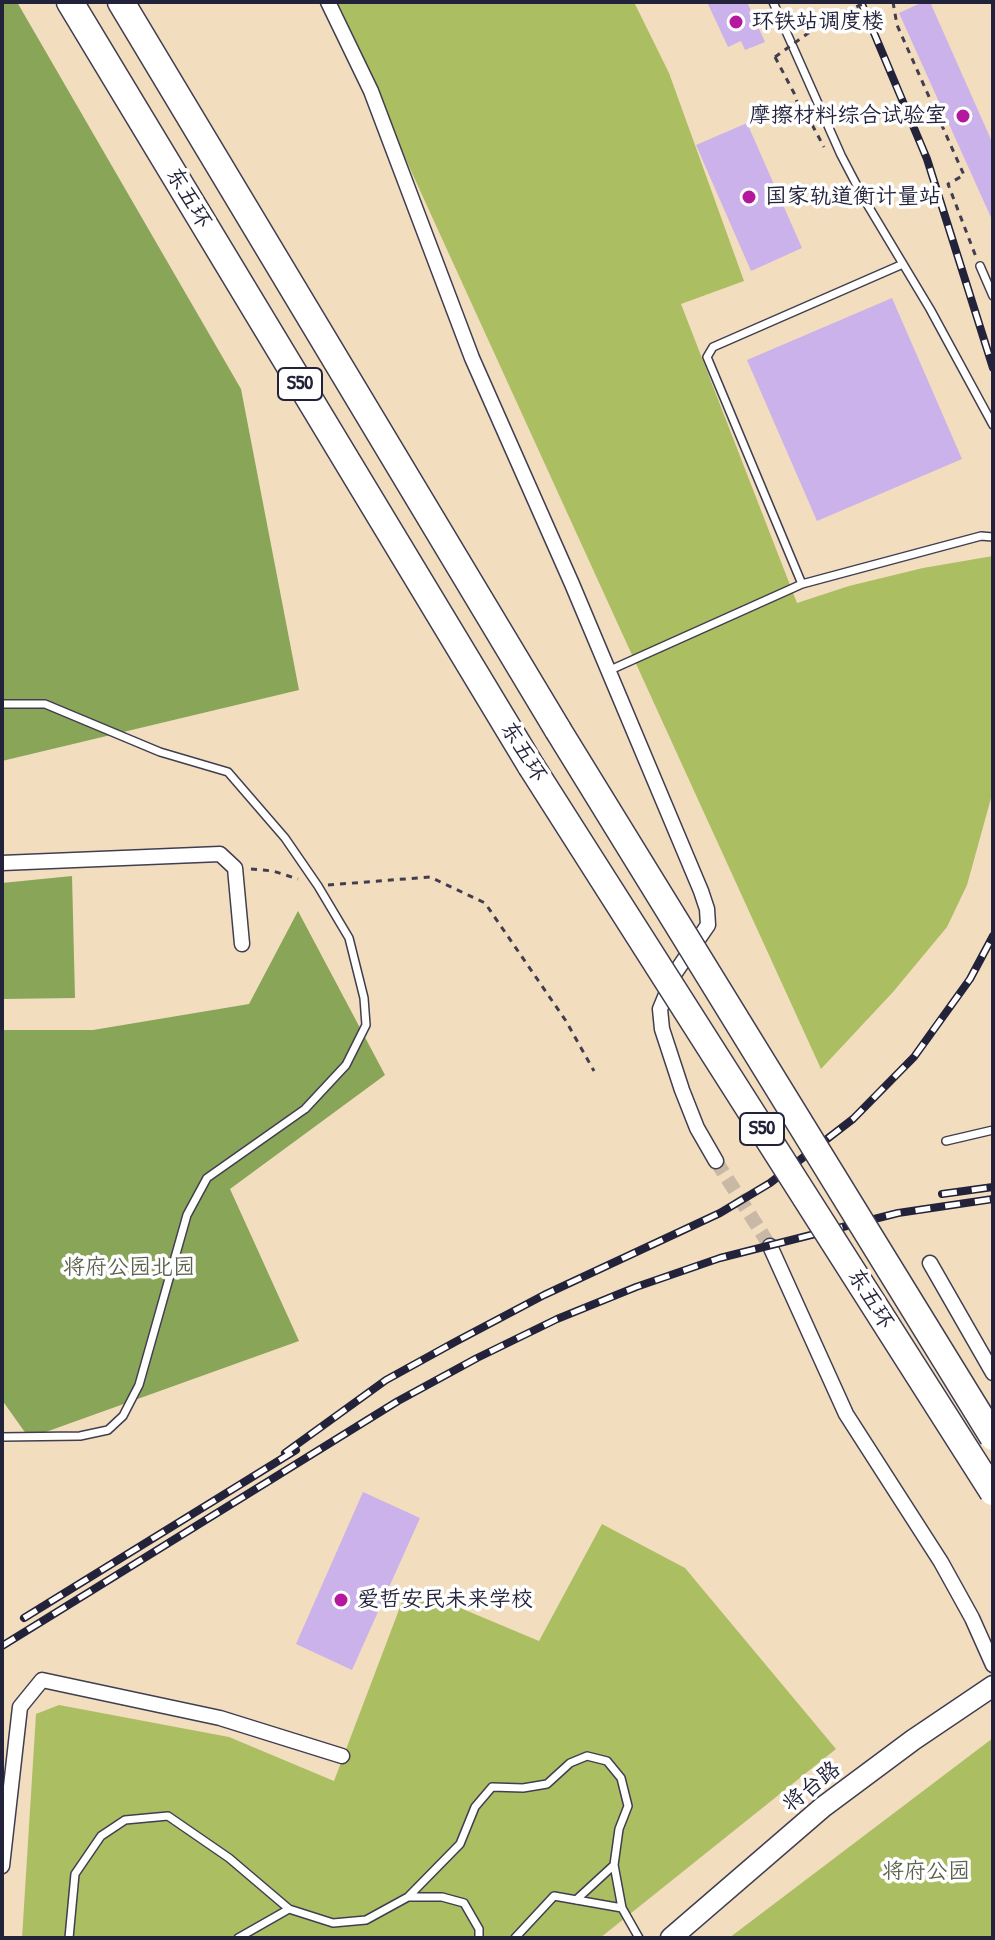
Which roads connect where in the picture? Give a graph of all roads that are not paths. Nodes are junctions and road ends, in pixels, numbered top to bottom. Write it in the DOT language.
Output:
graph roads {
  1 [pos="70,2"];
  2 [pos="121,2"];
  3 [pos="328,2"];
  4 [pos="773,2"];
  5 [pos="903,264"];
  6 [pos="980,266"];
  7 [pos="993,296"];
  8 [pos="993,425"];
  9 [pos="993,537"];
  10 [pos="802,584"];
  11 [pos="608,671"];
  12 [pos="2,704"];
  13 [pos="2,863"];
  14 [pos="242,944"];
  15 [pos="993,1130"];
  16 [pos="946,1141"];
  17 [pos="716,1161"];
  18 [pos="770,1246"];
  19 [pos="930,1263"];
  20 [pos="993,1373"];
  21 [pos="2,1437"];
  22 [pos="993,1437"];
  23 [pos="993,1492"];
  24 [pos="993,1665"];
  25 [pos="993,1686"];
  26 [pos="342,1756"];
  27 [pos="614,1865"];
  28 [pos="2,1866"];
  29 [pos="408,1897"];
  30 [pos="576,1900"];
  31 [pos="622,1908"];
  32 [pos="289,1909"];
  33 [pos="69,1938"];
  34 [pos="238,1938"];
  35 [pos="479,1938"];
  36 [pos="515,1938"];
  37 [pos="639,1938"];
  38 [pos="671,1938"];
  1 -- 23 [label="highway, 东五环 / S50, bridge"];
  2 -- 22 [label="highway, 东五环 / S50, bridge"];
  3 -- 11 [label="street"];
  4 -- 5 [label="lane"];
  5 -- 8 [label="lane"];
  5 -- 10 [label="lane"];
  6 -- 7 [label="lane"];
  9 -- 10 [label="lane"];
  10 -- 11 [label="lane"];
  11 -- 17 [label="street"];
  12 -- 21 [label="lane"];
  13 -- 14 [label="street"];
  15 -- 16 [label="lane"];
  18 -- 24 [label="street"];
  19 -- 20 [label="street"];
  25 -- 38 [label="main road, 将台路"];
  26 -- 28 [label="street"];
  27 -- 29 [label="lane"];
  27 -- 30 [label="lane"];
  27 -- 31 [label="lane"];
  29 -- 32 [label="lane"];
  29 -- 35 [label="lane"];
  30 -- 31 [label="lane"];
  30 -- 36 [label="lane"];
  31 -- 37 [label="lane"];
  32 -- 33 [label="lane"];
  32 -- 34 [label="lane"];
}
